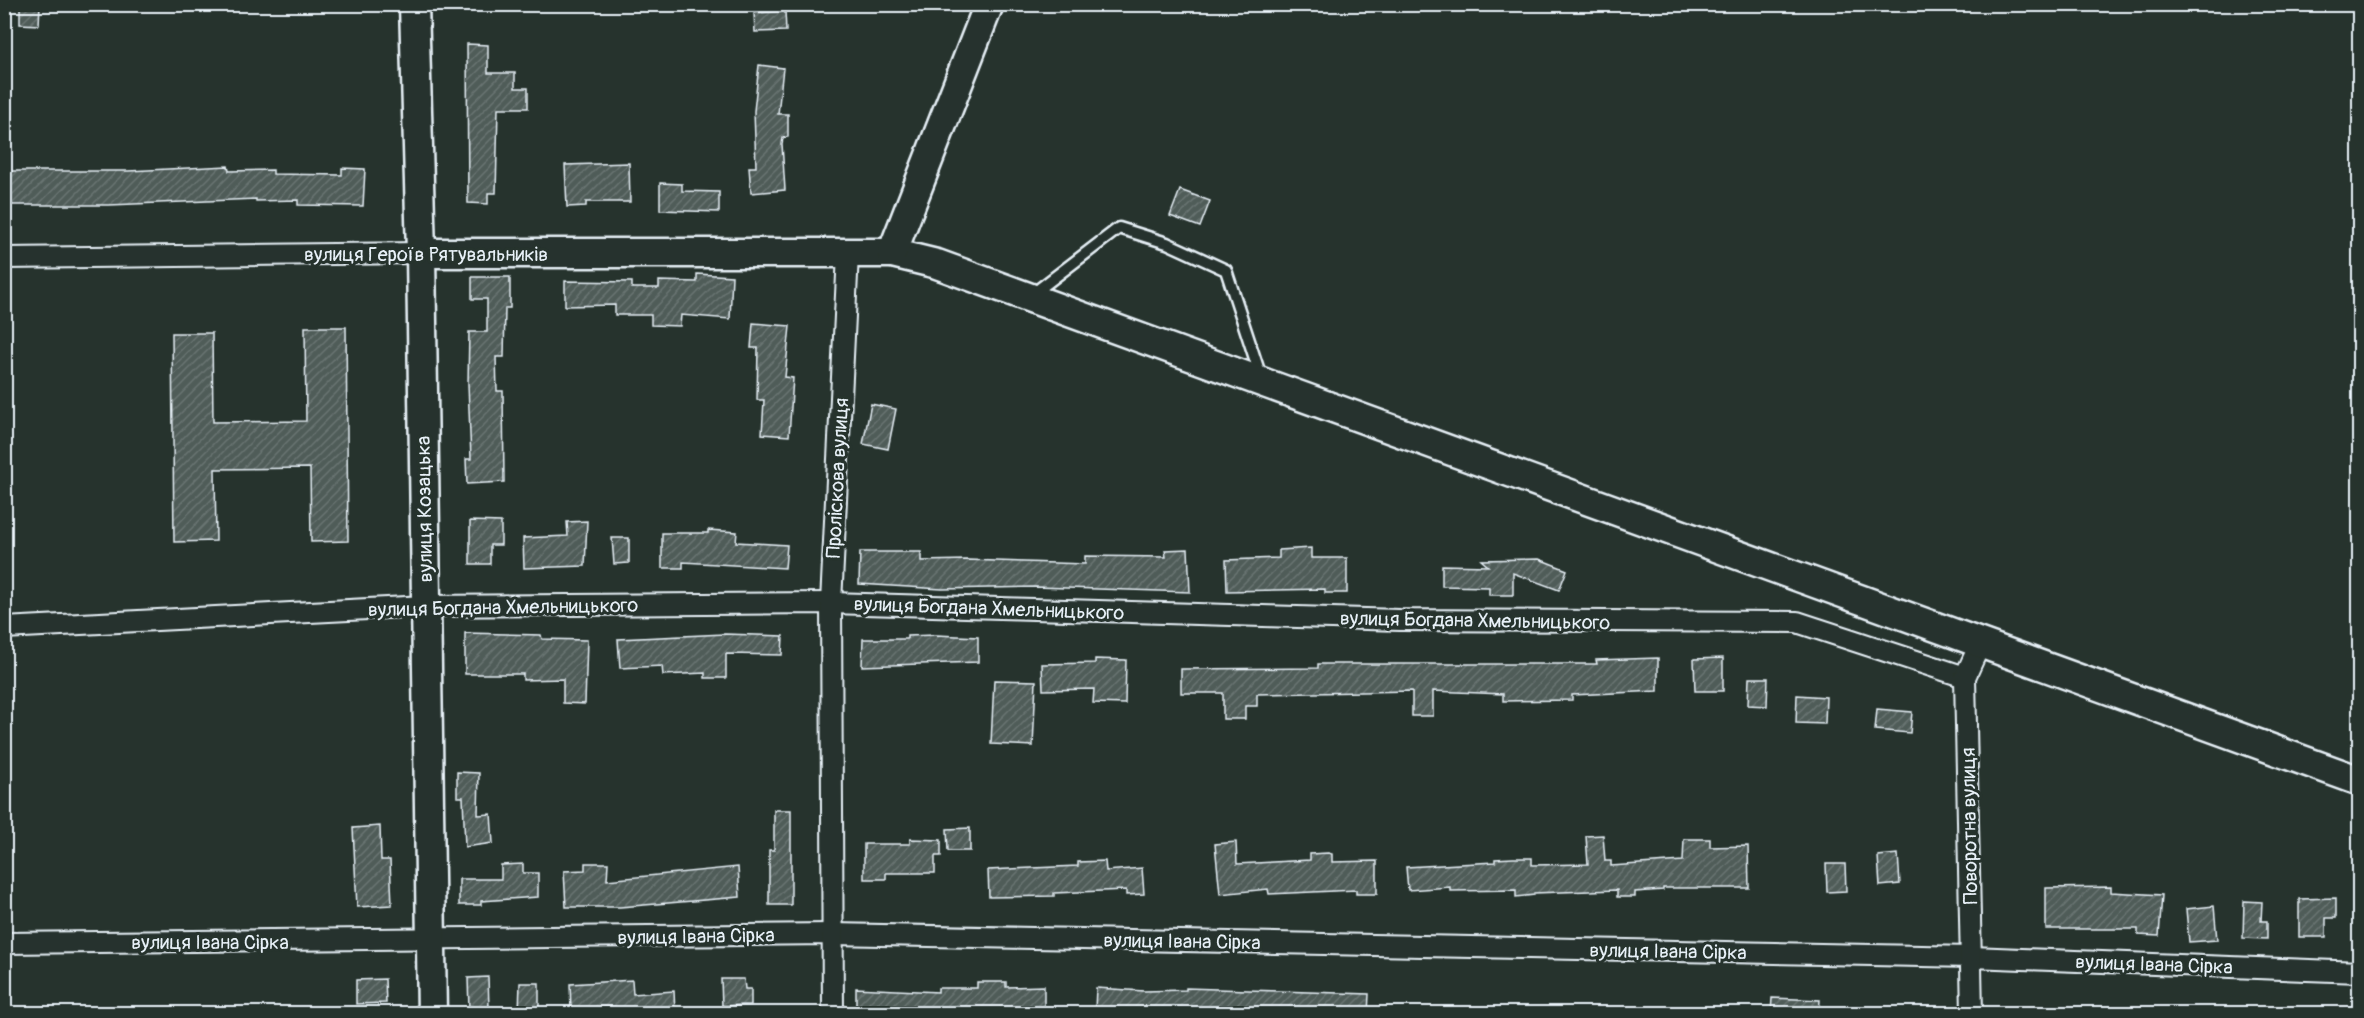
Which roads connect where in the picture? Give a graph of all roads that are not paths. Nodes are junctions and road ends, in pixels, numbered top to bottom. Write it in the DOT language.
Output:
graph roads {
  1 [pos="414,4"];
  2 [pos="989,4"];
  3 [pos="421,253"];
  4 [pos="892,253"];
  5 [pos="848,254"];
  6 [pos="4,258"];
  7 [pos="1030,296"];
  8 [pos="1262,380"];
  9 [pos="831,603"];
  10 [pos="426,606"];
  11 [pos="4,628"];
  12 [pos="1981,642"];
  13 [pos="1965,677"];
  14 [pos="2360,781"];
  15 [pos="833,934"];
  16 [pos="430,940"];
  17 [pos="4,943"];
  18 [pos="1972,957"];
  19 [pos="2360,972"];
  20 [pos="432,1014"];
  21 [pos="833,1014"];
  22 [pos="1972,1014"];
  1 -- 3 [label="street, вулиця Козацька"];
  2 -- 4 [label="street"];
  3 -- 5 [label="street, вулиця Героїв Рятувальників"];
  3 -- 6 [label="street, вулиця Героїв Рятувальників"];
  3 -- 10 [label="street, вулиця Козацька"];
  4 -- 5 [label="street"];
  4 -- 7 [label="street"];
  5 -- 9 [label="street, Проліскова вулиця"];
  7 -- 8 [label="street"];
  7 -- 8 [label="lane"];
  8 -- 12 [label="street"];
  9 -- 10 [label="street, вулиця Богдана Хмельницького"];
  9 -- 13 [label="street, вулиця Богдана Хмельницького"];
  9 -- 15 [label="street, Проліскова вулиця"];
  10 -- 11 [label="street, вулиця Богдана Хмельницького"];
  10 -- 16 [label="street, вулиця Козацька"];
  12 -- 13 [label="street, Поворотна вулиця"];
  12 -- 14 [label="street"];
  13 -- 18 [label="street, Поворотна вулиця"];
  15 -- 16 [label="street, вулиця Івана Сірка"];
  15 -- 18 [label="street, вулиця Івана Сірка"];
  15 -- 21 [label="street, Проліскова вулиця"];
  16 -- 17 [label="street, вулиця Івана Сірка"];
  16 -- 20 [label="street, вулиця Козацька"];
  18 -- 19 [label="street, вулиця Івана Сірка"];
  18 -- 22 [label="street, Поворотна вулиця"];
}
